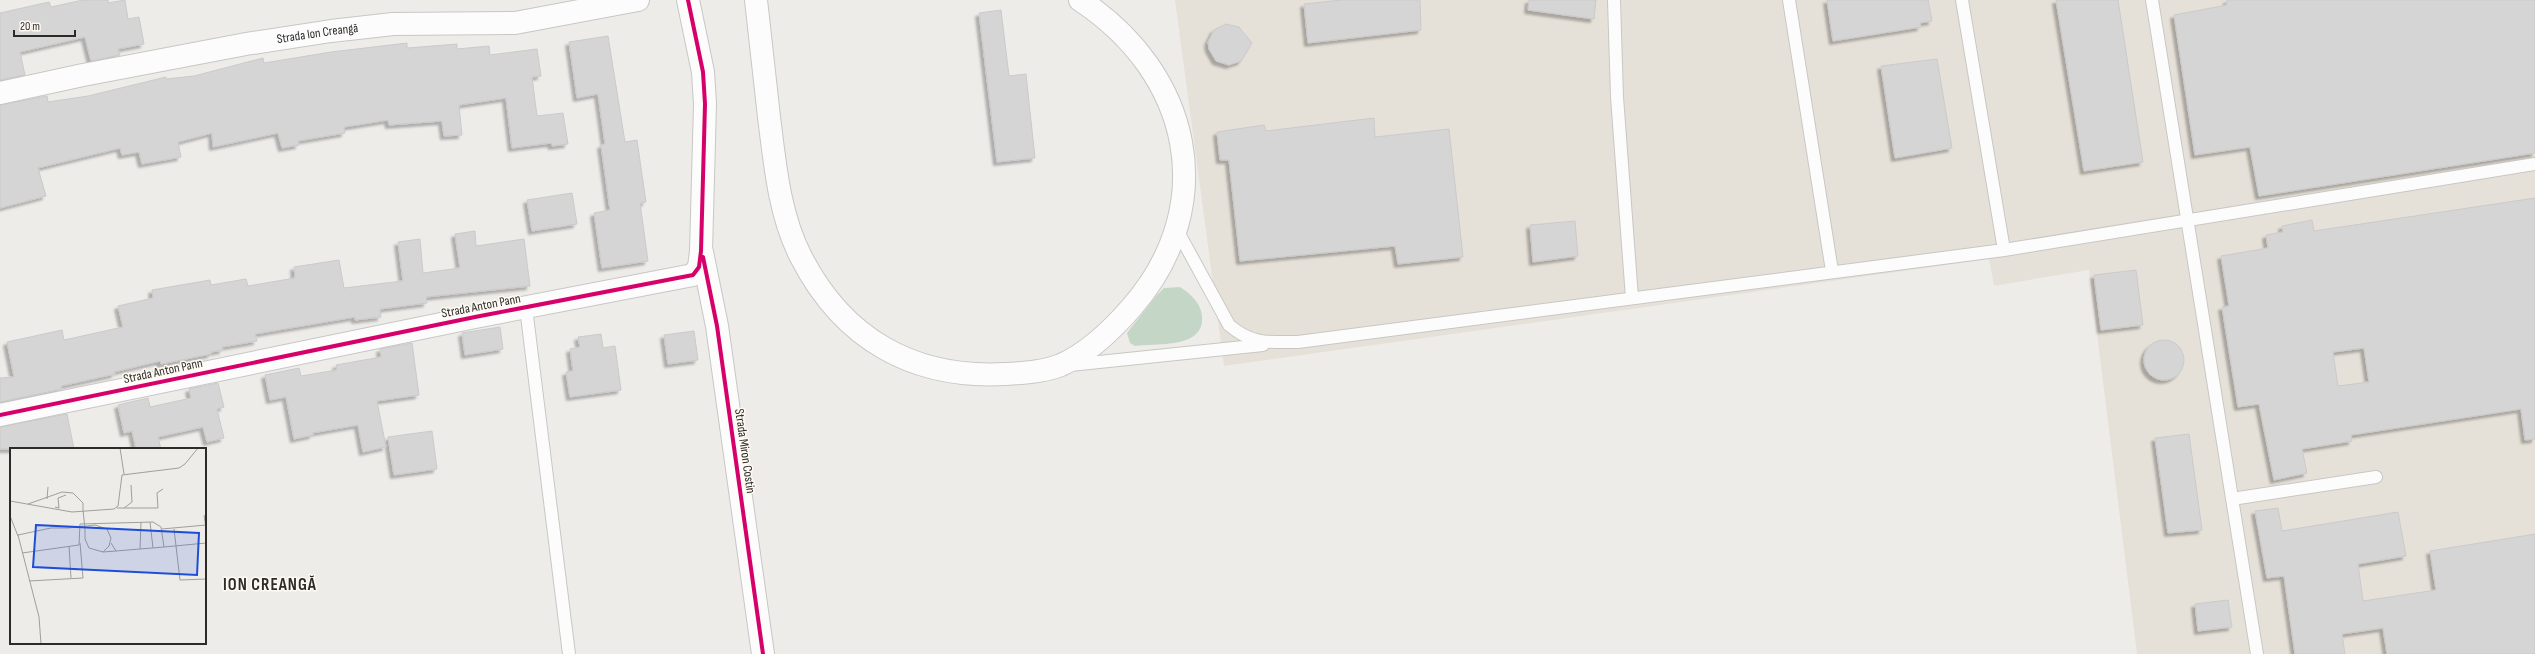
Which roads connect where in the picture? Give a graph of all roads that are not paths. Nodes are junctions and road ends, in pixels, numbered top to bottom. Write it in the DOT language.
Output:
graph roads {
  1 [pos="638,0"];
  2 [pos="688,0"];
  3 [pos="756,0"];
  4 [pos="1080,0"];
  5 [pos="1614,0"];
  6 [pos="1789,0"];
  7 [pos="1962,0"];
  8 [pos="2152,0"];
  9 [pos="0,94"];
  10 [pos="2535,164"];
  11 [pos="2188,220"];
  12 [pos="1177,230"];
  13 [pos="2004,250"];
  14 [pos="702,251"];
  15 [pos="1832,271"];
  16 [pos="1632,298"];
  17 [pos="526,308"];
  18 [pos="1298,342"];
  19 [pos="1060,366"];
  20 [pos="0,415"];
  21 [pos="2376,477"];
  22 [pos="2232,499"];
  23 [pos="569,654"];
  24 [pos="763,654"];
  25 [pos="2257,654"];
  1 -- 9 [label="main road, Strada Ion Creangă"];
  2 -- 14 [label="main road, Strada Anton Pann"];
  3 -- 19 [label="main road"];
  4 -- 12 [label="main road"];
  5 -- 16 [label="lane"];
  6 -- 15 [label="lane"];
  7 -- 13 [label="lane"];
  8 -- 11 [label="lane"];
  10 -- 11 [label="lane"];
  11 -- 13 [label="lane"];
  11 -- 22 [label="lane"];
  12 -- 18 [label="lane"];
  12 -- 19 [label="main road"];
  13 -- 15 [label="lane"];
  14 -- 17 [label="main road, Strada Anton Pann"];
  14 -- 24 [label="main road, Strada Miron Costin"];
  15 -- 16 [label="lane"];
  16 -- 18 [label="lane"];
  17 -- 20 [label="main road, Strada Anton Pann"];
  17 -- 23 [label="lane"];
  18 -- 19 [label="lane"];
  21 -- 22 [label="lane"];
  22 -- 25 [label="lane"];
}
